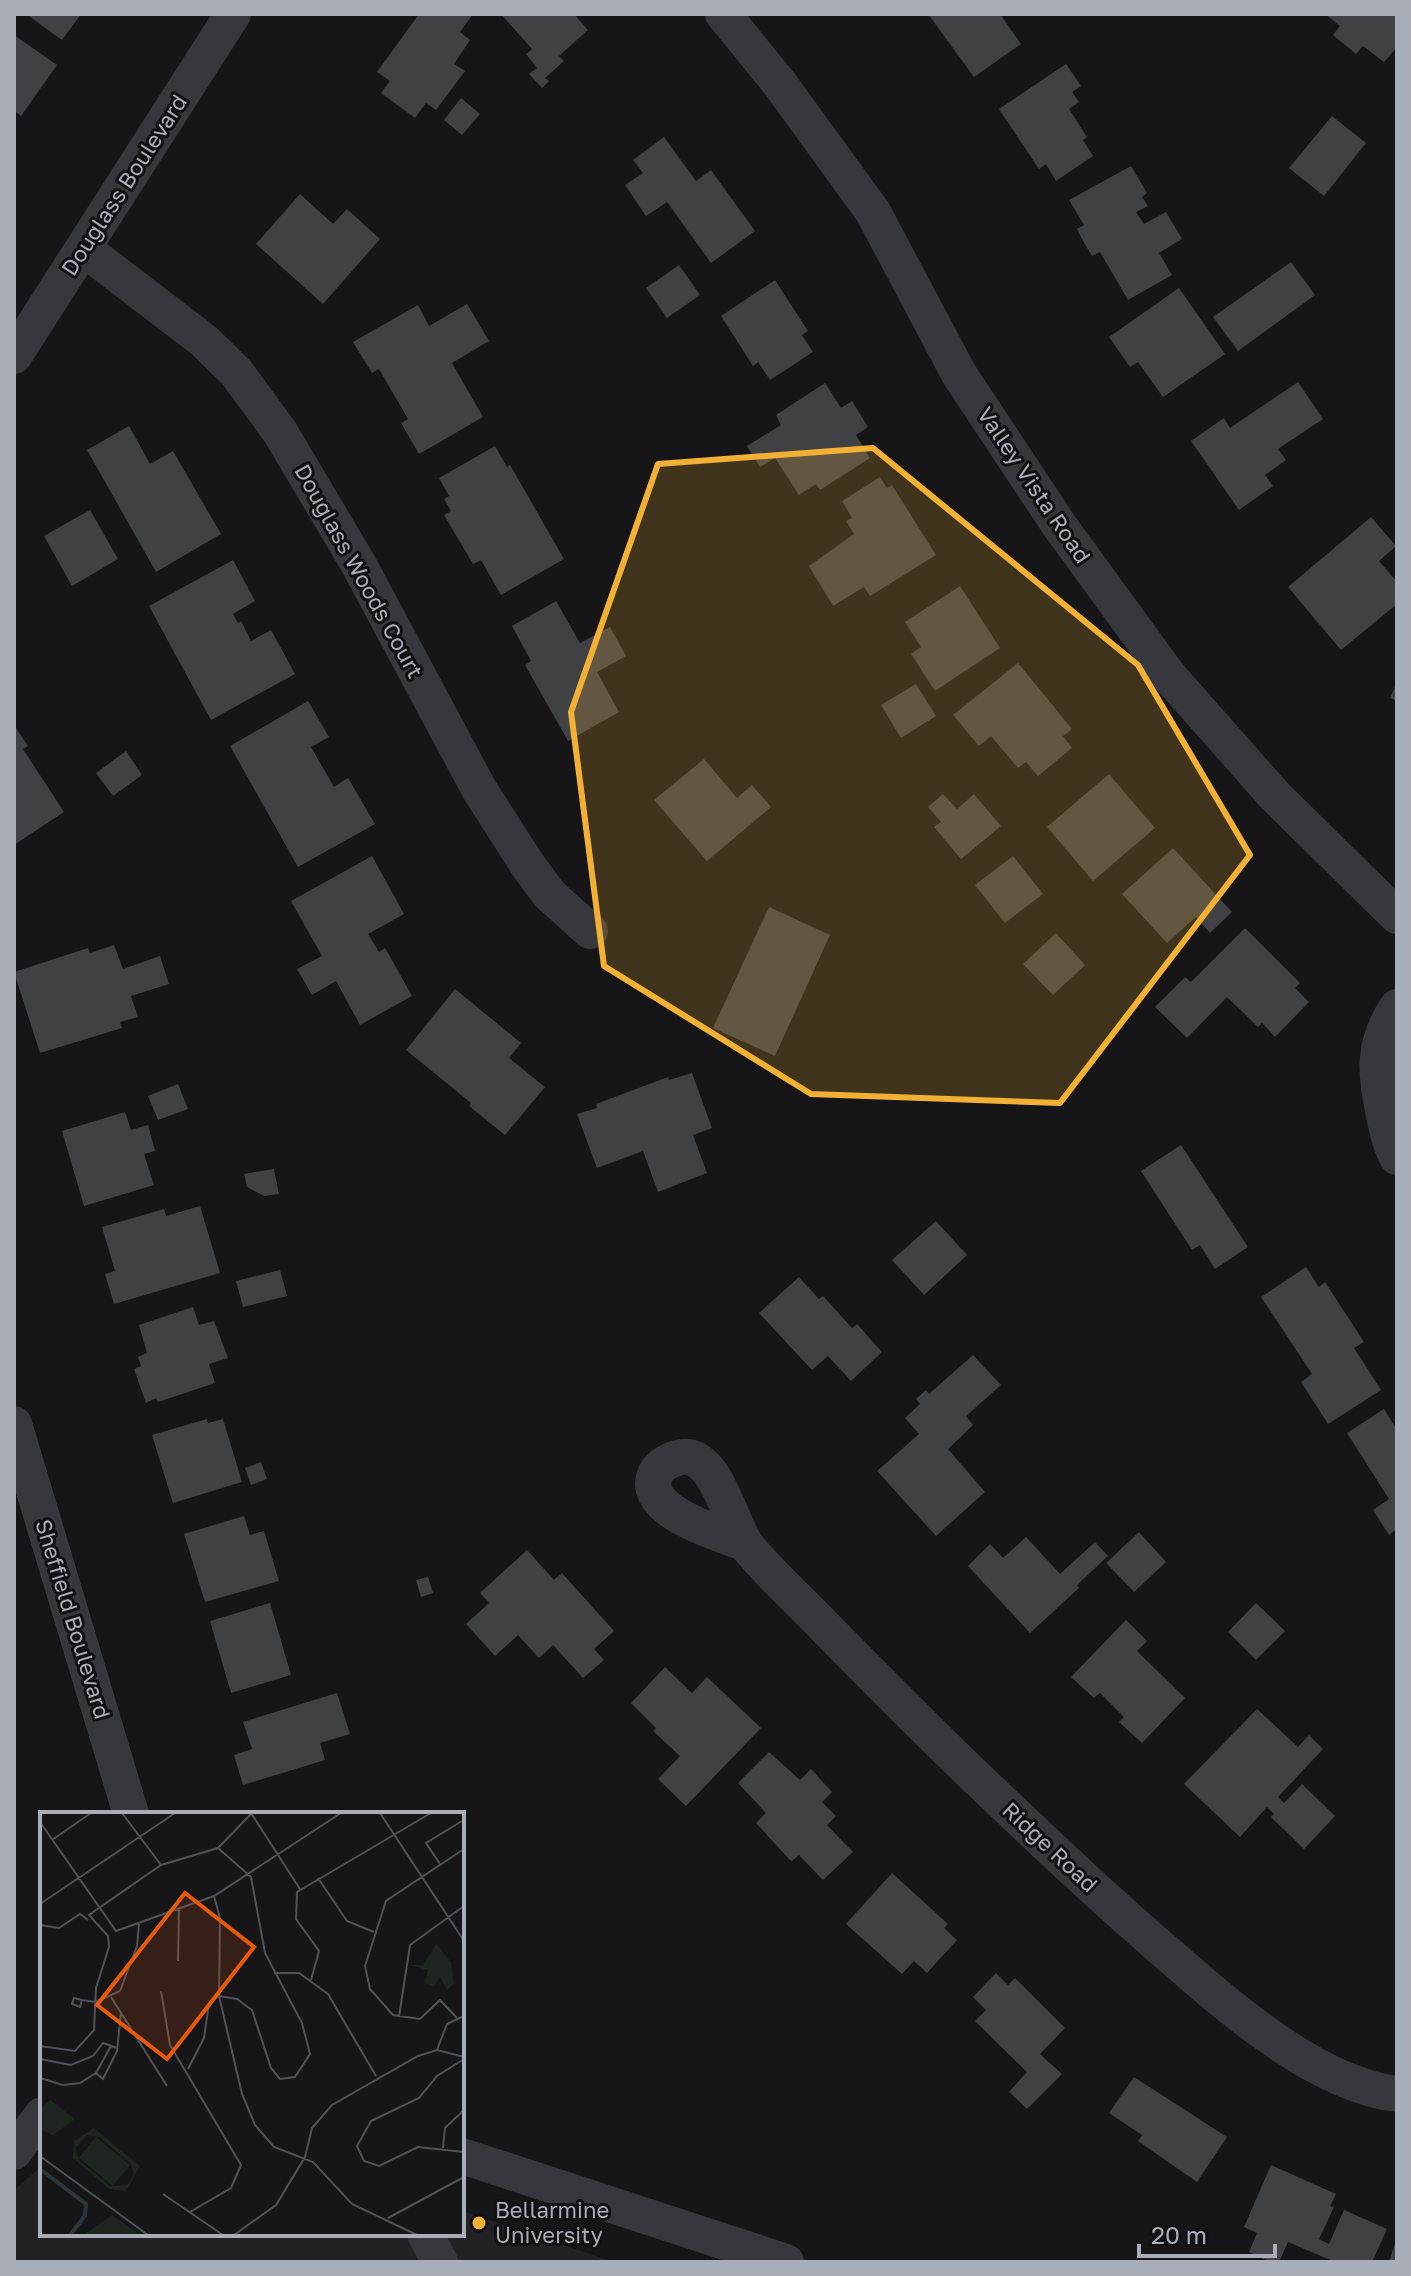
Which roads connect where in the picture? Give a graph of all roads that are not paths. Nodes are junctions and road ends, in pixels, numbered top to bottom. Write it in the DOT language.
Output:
graph roads {
  1 [pos="233,14"];
  2 [pos="723,14"];
  3 [pos="84,249"];
  4 [pos="14,356"];
  5 [pos="1397,916"];
  6 [pos="590,931"];
  7 [pos="1397,1007"];
  8 [pos="1397,1157"];
  9 [pos="14,1424"];
  10 [pos="744,1543"];
  11 [pos="130,1812"];
  12 [pos="1397,2094"];
  13 [pos="40,2118"];
  14 [pos="14,2152"];
  15 [pos="464,2157"];
  16 [pos="426,2236"];
  17 [pos="440,2262"];
  18 [pos="786,2262"];
  1 -- 3 [label="street, Douglass Boulevard"];
  2 -- 5 [label="street, Valley Vista Road"];
  3 -- 4 [label="street, Douglass Boulevard"];
  3 -- 6 [label="street, Douglass Woods Court"];
  7 -- 8 [label="street"];
  9 -- 11 [label="street, Sheffield Boulevard"];
  10 -- 12 [label="street, Ridge Road"];
  13 -- 14 [label="street"];
  15 -- 18 [label="street"];
  16 -- 17 [label="street"];
}
